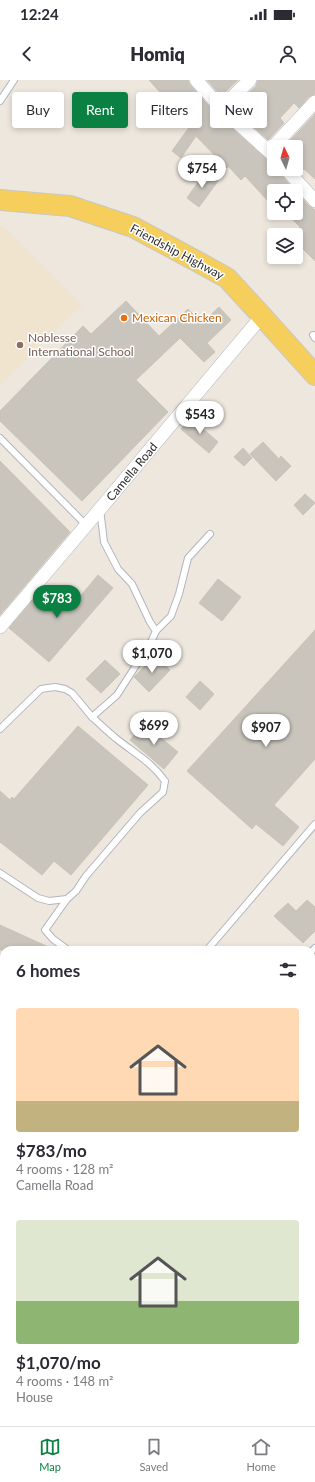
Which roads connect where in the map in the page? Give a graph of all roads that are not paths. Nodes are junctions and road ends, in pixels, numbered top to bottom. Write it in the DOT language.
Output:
graph roads {
  1 [pos="14,80"];
  2 [pos="196,80"];
  3 [pos="250,80"];
  4 [pos="238,92"];
  5 [pos="210,96"];
  6 [pos="0,101"];
  7 [pos="315,102"];
  8 [pos="243,128"];
  9 [pos="283,140"];
  10 [pos="267,150"];
  11 [pos="292,176"];
  12 [pos="0,200"];
  13 [pos="315,201"];
  14 [pos="262,316"];
  15 [pos="315,375"];
  16 [pos="0,438"];
  17 [pos="100,510"];
  18 [pos="86,525"];
  19 [pos="210,534"];
  20 [pos="0,627"];
  21 [pos="156,631"];
  22 [pos="92,717"];
  23 [pos="0,729"];
  24 [pos="315,824"];
  25 [pos="0,873"];
  26 [pos="67,899"];
  27 [pos="63,946"];
  28 [pos="210,946"];
  1 -- 6 [label="lane"];
  2 -- 5 [label="street"];
  3 -- 4 [label="street"];
  7 -- 9 [label="street"];
  8 -- 10 [label="street"];
  11 -- 13 [label="street"];
  12 -- 14 [label="main road, Friendship Highway"];
  14 -- 15 [label="main road, Friendship Highway"];
  14 -- 17 [label="street, Camella Road"];
  16 -- 18 [label="lane"];
  17 -- 18 [label="street, Camella Road"];
  17 -- 21 [label="lane"];
  18 -- 20 [label="street, Camella Road"];
  19 -- 21 [label="lane"];
  21 -- 22 [label="lane"];
  22 -- 23 [label="lane"];
  22 -- 26 [label="lane"];
  24 -- 28 [label="lane"];
  25 -- 26 [label="lane"];
  26 -- 27 [label="lane"];
}
